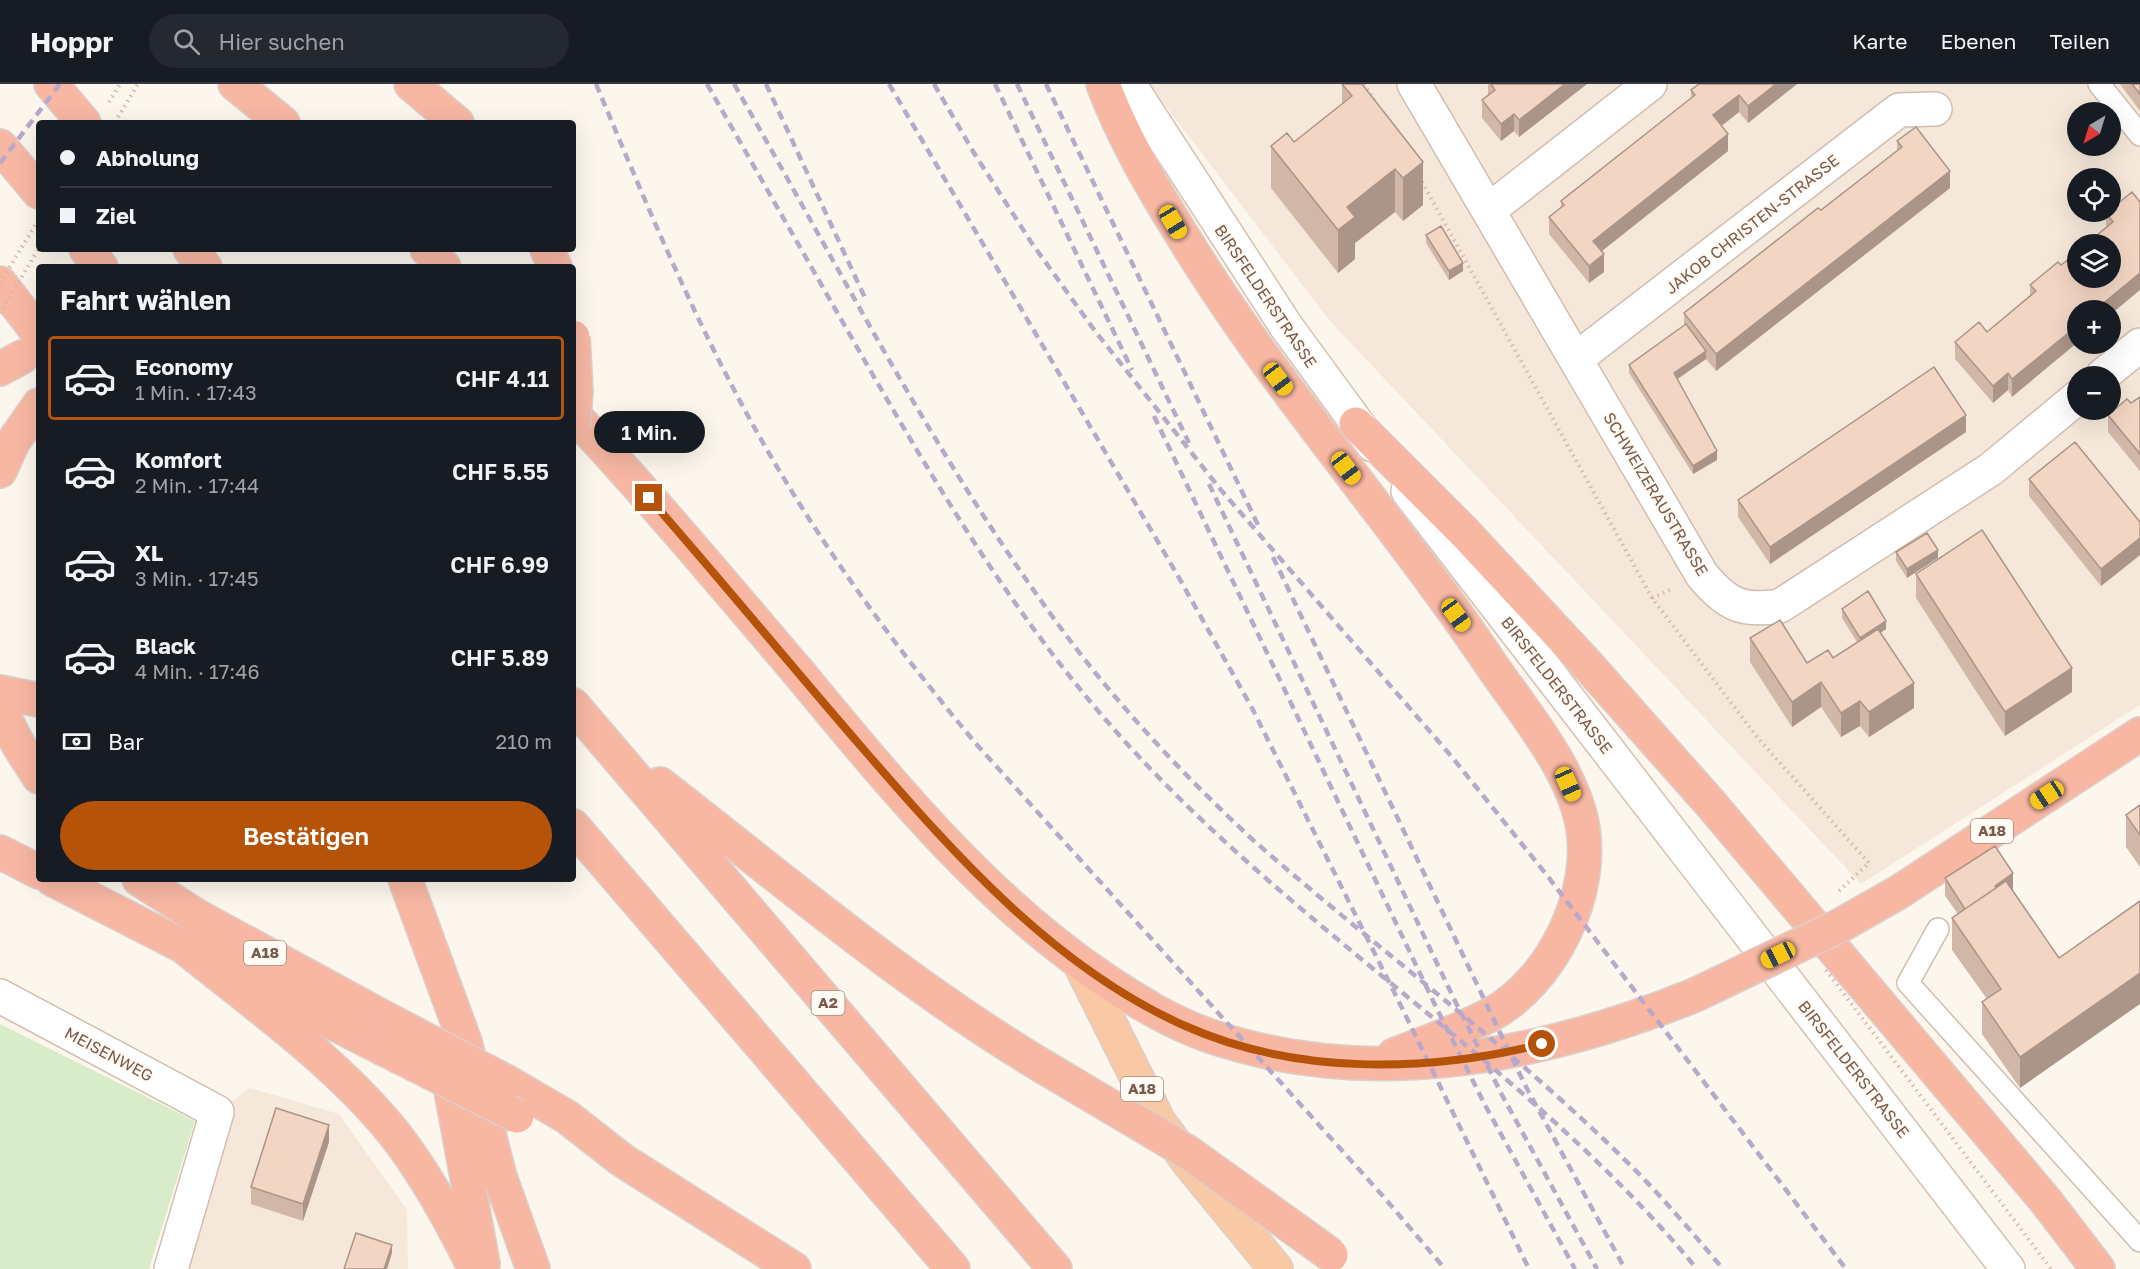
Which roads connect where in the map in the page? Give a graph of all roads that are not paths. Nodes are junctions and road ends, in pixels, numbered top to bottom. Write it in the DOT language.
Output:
graph roads {
  1 [pos="51,84"];
  2 [pos="235,84"];
  3 [pos="411,84"];
  4 [pos="1103,84"];
  5 [pos="1129,84"];
  6 [pos="1414,84"];
  7 [pos="1650,84"];
  8 [pos="2099,84"];
  9 [pos="1935,109"];
  10 [pos="81,120"];
  11 [pos="279,120"];
  12 [pos="453,120"];
  13 [pos="2140,135"];
  14 [pos="0,146"];
  15 [pos="36,188"];
  16 [pos="1489,210"];
  17 [pos="88,252"];
  18 [pos="192,252"];
  19 [pos="430,252"];
  20 [pos="98,264"];
  21 [pos="202,264"];
  22 [pos="441,264"];
  23 [pos="0,283"];
  24 [pos="2140,345"];
  25 [pos="20,354"];
  26 [pos="1576,359"];
  27 [pos="2114,366"];
  28 [pos="2067,406"];
  29 [pos="36,409"];
  30 [pos="576,417"];
  31 [pos="1356,424"];
  32 [pos="0,471"];
  33 [pos="0,692"];
  34 [pos="36,699"];
  35 [pos="0,709"];
  36 [pos="576,709"];
  37 [pos="2140,734"];
  38 [pos="601,738"];
  39 [pos="36,772"];
  40 [pos="576,829"];
  41 [pos="0,852"];
  42 [pos="36,870"];
  43 [pos="58,882"];
  44 [pos="144,882"];
  45 [pos="406,882"];
  46 [pos="1938,928"];
  47 [pos="423,929"];
  48 [pos="184,947"];
  49 [pos="1079,962"];
  50 [pos="0,996"];
  51 [pos="386,1034"];
  52 [pos="1371,1064"];
  53 [pos="622,1160"];
  54 [pos="2140,1241"];
  55 [pos="1340,1262"];
  56 [pos="171,1269"];
  57 [pos="475,1269"];
  58 [pos="484,1269"];
  59 [pos="533,1269"];
  60 [pos="794,1269"];
  61 [pos="953,1269"];
  62 [pos="1055,1269"];
  63 [pos="1276,1269"];
  64 [pos="2008,1269"];
  65 [pos="2098,1269"];
  1 -- 10 [label="highway"];
  2 -- 11 [label="highway"];
  3 -- 12 [label="highway"];
  4 -- 52 [label="highway"];
  5 -- 31 [label="street, BIRSFELDERSTRASSE"];
  6 -- 16 [label="street, SCHWEIZERAUSTRASSE"];
  7 -- 16 [label="street"];
  8 -- 13 [label="lane"];
  9 -- 26 [label="street, JAKOB CHRISTEN-STRASSE"];
  14 -- 15 [label="highway"];
  16 -- 26 [label="street, SCHWEIZERAUSTRASSE"];
  17 -- 20 [label="highway"];
  18 -- 21 [label="highway"];
  19 -- 22 [label="highway"];
  23 -- 25 [label="highway"];
  24 -- 27 [label="street"];
  26 -- 28 [label="street, SCHWEIZERAUSTRASSE"];
  29 -- 32 [label="highway"];
  30 -- 49 [label="highway, A18"];
  31 -- 64 [label="street, BIRSFELDERSTRASSE"];
  31 -- 65 [label="highway"];
  33 -- 34 [label="highway"];
  35 -- 39 [label="highway"];
  36 -- 38 [label="highway, A2"];
  37 -- 52 [label="highway, A18, bridge"];
  38 -- 55 [label="highway, bridge"];
  38 -- 62 [label="highway, A2"];
  40 -- 61 [label="highway"];
  41 -- 42 [label="highway"];
  43 -- 48 [label="highway"];
  44 -- 51 [label="highway, A18"];
  45 -- 47 [label="highway"];
  46 -- 54 [label="lane"];
  47 -- 58 [label="highway"];
  47 -- 59 [label="highway"];
  48 -- 51 [label="highway"];
  48 -- 57 [label="highway"];
  49 -- 52 [label="highway, A18"];
  49 -- 63 [label="highway, A18"];
  50 -- 56 [label="street, MEISENWEG"];
  51 -- 53 [label="highway, bridge"];
  51 -- 53 [label="highway, A18, bridge"];
  53 -- 60 [label="highway, A18"];
}
